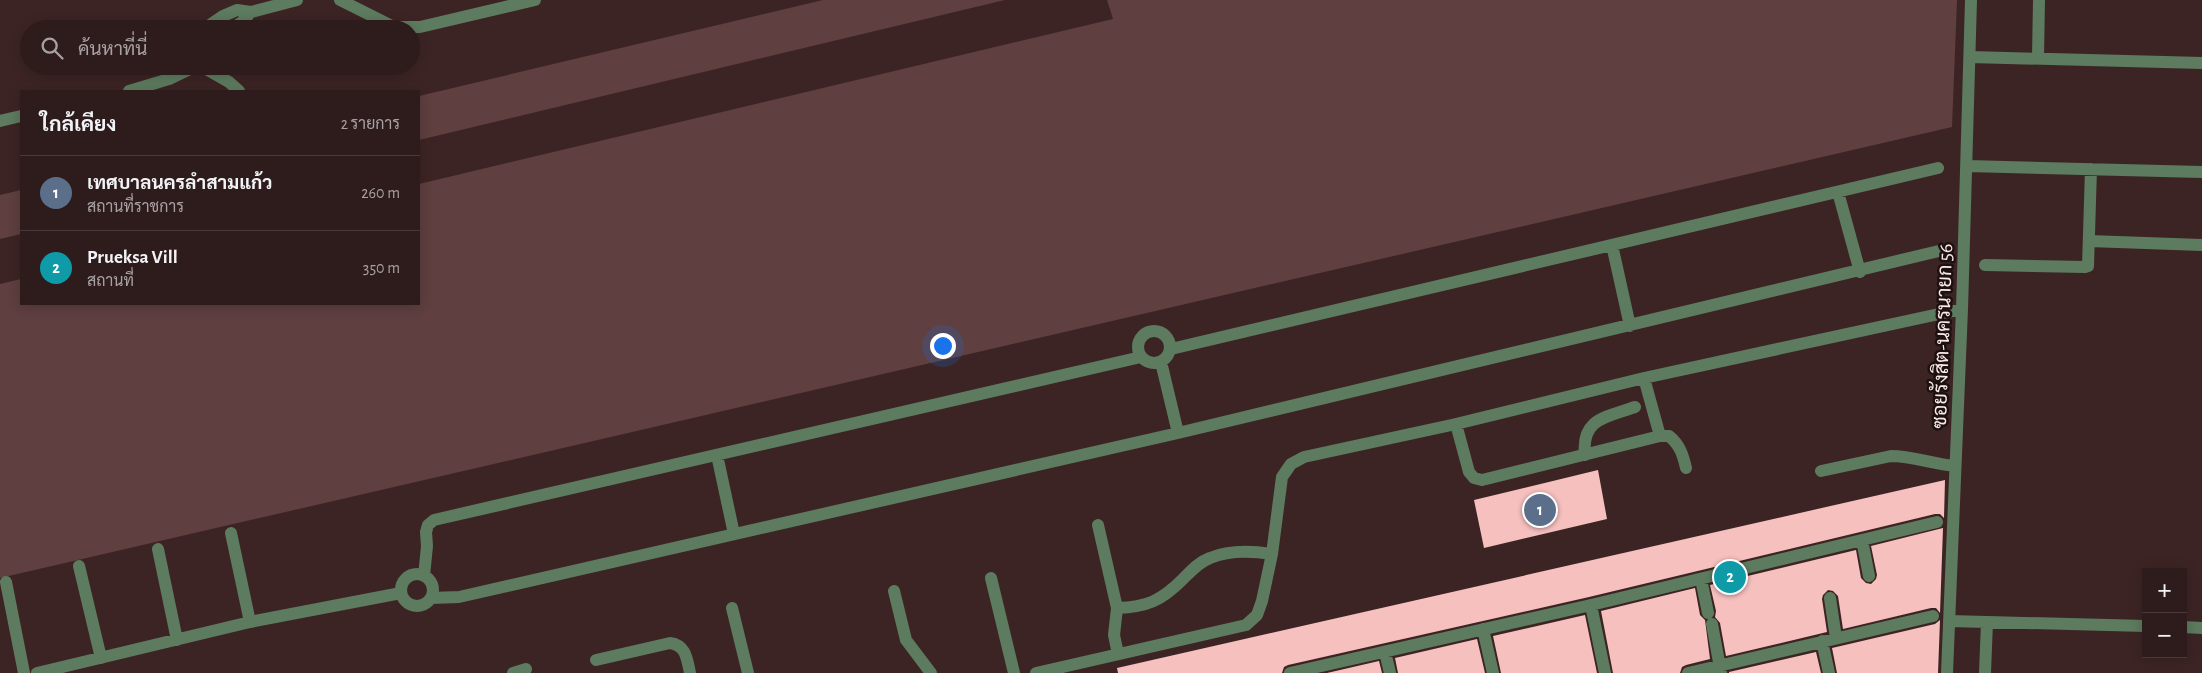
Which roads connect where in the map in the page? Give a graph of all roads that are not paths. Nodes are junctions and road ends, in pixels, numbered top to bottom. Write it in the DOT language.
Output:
graph roads {
  1 [pos="297,0"];
  2 [pos="340,0"];
  3 [pos="535,0"];
  4 [pos="1971,0"];
  5 [pos="2039,0"];
  6 [pos="251,12"];
  7 [pos="217,20"];
  8 [pos="244,20"];
  9 [pos="380,20"];
  10 [pos="420,27"];
  11 [pos="1970,57"];
  12 [pos="2038,57"];
  13 [pos="2202,63"];
  14 [pos="174,75"];
  15 [pos="217,75"];
  16 [pos="132,90"];
  17 [pos="238,90"];
  18 [pos="20,116"];
  19 [pos="0,121"];
  20 [pos="1967,166"];
  21 [pos="1938,168"];
  22 [pos="2091,169"];
  23 [pos="2202,172"];
  24 [pos="1838,192"];
  25 [pos="2089,241"];
  26 [pos="1612,245"];
  27 [pos="2202,246"];
  28 [pos="1943,250"];
  29 [pos="1985,264"];
  30 [pos="1860,272"];
  31 [pos="1962,309"];
  32 [pos="1630,326"];
  33 [pos="1171,349"];
  34 [pos="1141,356"];
  35 [pos="1161,362"];
  36 [pos="1644,378"];
  37 [pos="1635,407"];
  38 [pos="1456,424"];
  39 [pos="1178,432"];
  40 [pos="1660,436"];
  41 [pos="1585,454"];
  42 [pos="717,455"];
  43 [pos="1955,466"];
  44 [pos="1686,468"];
  45 [pos="1821,471"];
  46 [pos="1937,522"];
  47 [pos="1098,525"];
  48 [pos="231,533"];
  49 [pos="734,534"];
  50 [pos="1862,540"];
  51 [pos="158,549"];
  52 [pos="1272,554"];
  53 [pos="79,566"];
  54 [pos="424,576"];
  55 [pos="1869,576"];
  56 [pos="992,578"];
  57 [pos="1701,579"];
  58 [pos="6,582"];
  59 [pos="894,591"];
  60 [pos="401,593"];
  61 [pos="431,598"];
  62 [pos="1830,598"];
  63 [pos="1591,606"];
  64 [pos="732,608"];
  65 [pos="1117,608"];
  66 [pos="1933,616"];
  67 [pos="1949,621"];
  68 [pos="250,622"];
  69 [pos="1987,622"];
  70 [pos="2142,626"];
  71 [pos="2187,627"];
  72 [pos="2202,628"];
  73 [pos="1483,629"];
  74 [pos="1836,638"];
  75 [pos="177,640"];
  76 [pos="1822,641"];
  77 [pos="1385,652"];
  78 [pos="1118,654"];
  79 [pos="101,658"];
  80 [pos="596,660"];
  81 [pos="526,669"];
  82 [pos="1721,670"];
  83 [pos="24,673"];
  84 [pos="37,673"];
  85 [pos="513,673"];
  86 [pos="690,673"];
  87 [pos="748,673"];
  88 [pos="931,673"];
  89 [pos="1014,673"];
  90 [pos="1036,673"];
  91 [pos="1290,673"];
  92 [pos="1390,673"];
  93 [pos="1493,673"];
  94 [pos="1606,673"];
  95 [pos="1688,673"];
  96 [pos="1829,673"];
  97 [pos="1947,673"];
  98 [pos="1986,673"];
  1 -- 6 [label="street"];
  2 -- 9 [label="street"];
  3 -- 10 [label="street"];
  4 -- 11 [label="street, ซอยรังสิต-นครนายก 56"];
  5 -- 12 [label="street"];
  6 -- 7 [label="street"];
  6 -- 8 [label="street"];
  11 -- 12 [label="street"];
  11 -- 20 [label="street, ซอยรังสิต-นครนายก 56"];
  12 -- 13 [label="street"];
  14 -- 16 [label="street"];
  15 -- 17 [label="street"];
  18 -- 19 [label="street"];
  20 -- 22 [label="street"];
  20 -- 31 [label="street, ซอยรังสิต-นครนายก 56"];
  21 -- 24 [label="street"];
  22 -- 23 [label="street"];
  22 -- 25 [label="street"];
  24 -- 26 [label="street"];
  24 -- 30 [label="street"];
  25 -- 27 [label="street"];
  25 -- 29 [label="street"];
  26 -- 32 [label="street"];
  26 -- 33 [label="street"];
  28 -- 30 [label="street"];
  30 -- 32 [label="street"];
  31 -- 36 [label="street"];
  31 -- 43 [label="street, ซอยรังสิต-นครนายก 56"];
  32 -- 39 [label="street"];
  33 -- 34 [label="street"];
  33 -- 35 [label="street"];
  34 -- 35 [label="street"];
  34 -- 42 [label="street"];
  35 -- 39 [label="street"];
  36 -- 38 [label="street"];
  36 -- 40 [label="street"];
  37 -- 41 [label="street"];
  38 -- 41 [label="street"];
  38 -- 52 [label="street"];
  39 -- 49 [label="street"];
  40 -- 41 [label="street"];
  40 -- 44 [label="street"];
  42 -- 49 [label="street"];
  42 -- 54 [label="street"];
  43 -- 45 [label="street"];
  43 -- 67 [label="street, ซอยรังสิต-นครนายก 56"];
  46 -- 50 [label="street"];
  47 -- 65 [label="street"];
  48 -- 68 [label="street"];
  49 -- 61 [label="street"];
  50 -- 55 [label="street"];
  50 -- 57 [label="street"];
  51 -- 75 [label="street"];
  52 -- 65 [label="street"];
  52 -- 78 [label="street"];
  53 -- 79 [label="street"];
  54 -- 60 [label="street"];
  54 -- 61 [label="street"];
  56 -- 89 [label="street"];
  57 -- 63 [label="street"];
  57 -- 82 [label="street"];
  58 -- 83 [label="street"];
  59 -- 88 [label="street"];
  60 -- 61 [label="street"];
  60 -- 68 [label="street"];
  62 -- 74 [label="street"];
  63 -- 73 [label="street"];
  63 -- 94 [label="street"];
  64 -- 87 [label="street"];
  65 -- 78 [label="street"];
  66 -- 74 [label="street"];
  67 -- 69 [label="street"];
  67 -- 97 [label="street, ซอยรังสิต-นครนายก 56"];
  68 -- 75 [label="street"];
  69 -- 70 [label="street"];
  69 -- 98 [label="street"];
  71 -- 72 [label="street"];
  73 -- 77 [label="street"];
  73 -- 93 [label="street"];
  74 -- 76 [label="street"];
  75 -- 79 [label="street"];
  76 -- 82 [label="street"];
  76 -- 96 [label="street"];
  77 -- 91 [label="street"];
  77 -- 92 [label="street"];
  78 -- 90 [label="street"];
  79 -- 84 [label="street"];
  80 -- 86 [label="street"];
  81 -- 85 [label="street"];
  82 -- 95 [label="street"];
}
